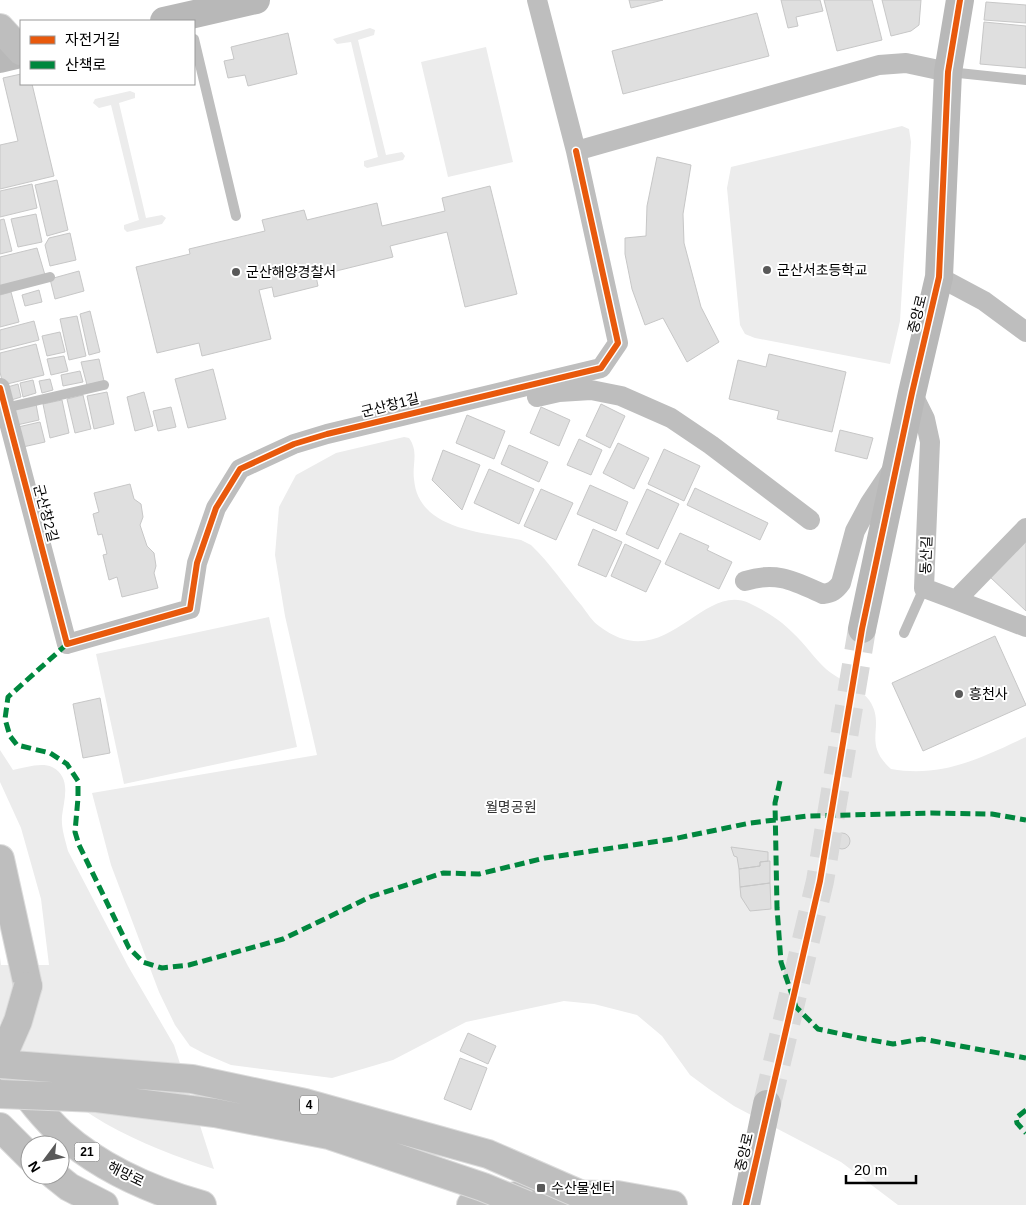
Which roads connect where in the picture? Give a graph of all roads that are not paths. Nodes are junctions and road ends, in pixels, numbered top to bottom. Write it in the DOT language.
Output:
graph roads {
  1 [pos="256,0"];
  2 [pos="537,0"];
  3 [pos="960,0"];
  4 [pos="185,20"];
  5 [pos="0,28"];
  6 [pos="20,52"];
  7 [pos="20,53"];
  8 [pos="195,58"];
  9 [pos="0,59"];
  10 [pos="948,72"];
  11 [pos="1026,80"];
  12 [pos="576,151"];
  13 [pos="236,216"];
  14 [pos="50,277"];
  15 [pos="939,277"];
  16 [pos="0,290"];
  17 [pos="1026,332"];
  18 [pos="104,385"];
  19 [pos="0,388"];
  20 [pos="912,393"];
  21 [pos="6,408"];
  22 [pos="403,415"];
  23 [pos="897,462"];
  24 [pos="810,520"];
  25 [pos="1026,528"];
  26 [pos="744,581"];
  27 [pos="924,588"];
  28 [pos="956,600"];
  29 [pos="1026,627"];
  30 [pos="862,629"];
  31 [pos="904,633"];
  32 [pos="67,644"];
  33 [pos="0,859"];
  34 [pos="0,1062"];
  35 [pos="0,1094"];
  36 [pos="767,1104"];
  37 [pos="0,1127"];
  38 [pos="20,1147"];
  39 [pos="66,1185"];
  40 [pos="104,1205"];
  41 [pos="202,1205"];
  42 [pos="471,1205"];
  43 [pos="527,1205"];
  44 [pos="605,1205"];
  45 [pos="673,1205"];
  46 [pos="746,1205"];
  1 -- 4 [label="street"];
  2 -- 12 [label="street, 군산창1길"];
  3 -- 10 [label="street, 중앙로"];
  5 -- 6 [label="main road"];
  7 -- 9 [label="street"];
  8 -- 13 [label="lane"];
  10 -- 11 [label="lane"];
  10 -- 12 [label="street"];
  10 -- 15 [label="street, 중앙로"];
  12 -- 22 [label="street, 군산창1길"];
  14 -- 16 [label="lane"];
  15 -- 17 [label="street"];
  15 -- 20 [label="street, 중앙로"];
  18 -- 21 [label="lane"];
  19 -- 21 [label="street, 군산창2길"];
  20 -- 23 [label="street, 중앙로"];
  20 -- 27 [label="street, 동산길"];
  21 -- 32 [label="street, 군산창2길"];
  22 -- 24 [label="street"];
  22 -- 32 [label="street, 군산창1길"];
  23 -- 26 [label="street"];
  23 -- 30 [label="street, 중앙로"];
  25 -- 28 [label="street"];
  27 -- 28 [label="street, 동산길"];
  27 -- 31 [label="lane"];
  28 -- 29 [label="street, 동산길"];
  33 -- 34 [label="main road, bridge"];
  34 -- 41 [label="main road, 해망로 / 21"];
  34 -- 44 [label="main road, 4, bridge"];
  35 -- 43 [label="main road, 4, bridge"];
  36 -- 46 [label="street, 중앙로"];
  37 -- 38 [label="main road"];
  39 -- 40 [label="main road"];
  42 -- 45 [label="main road"];
}
